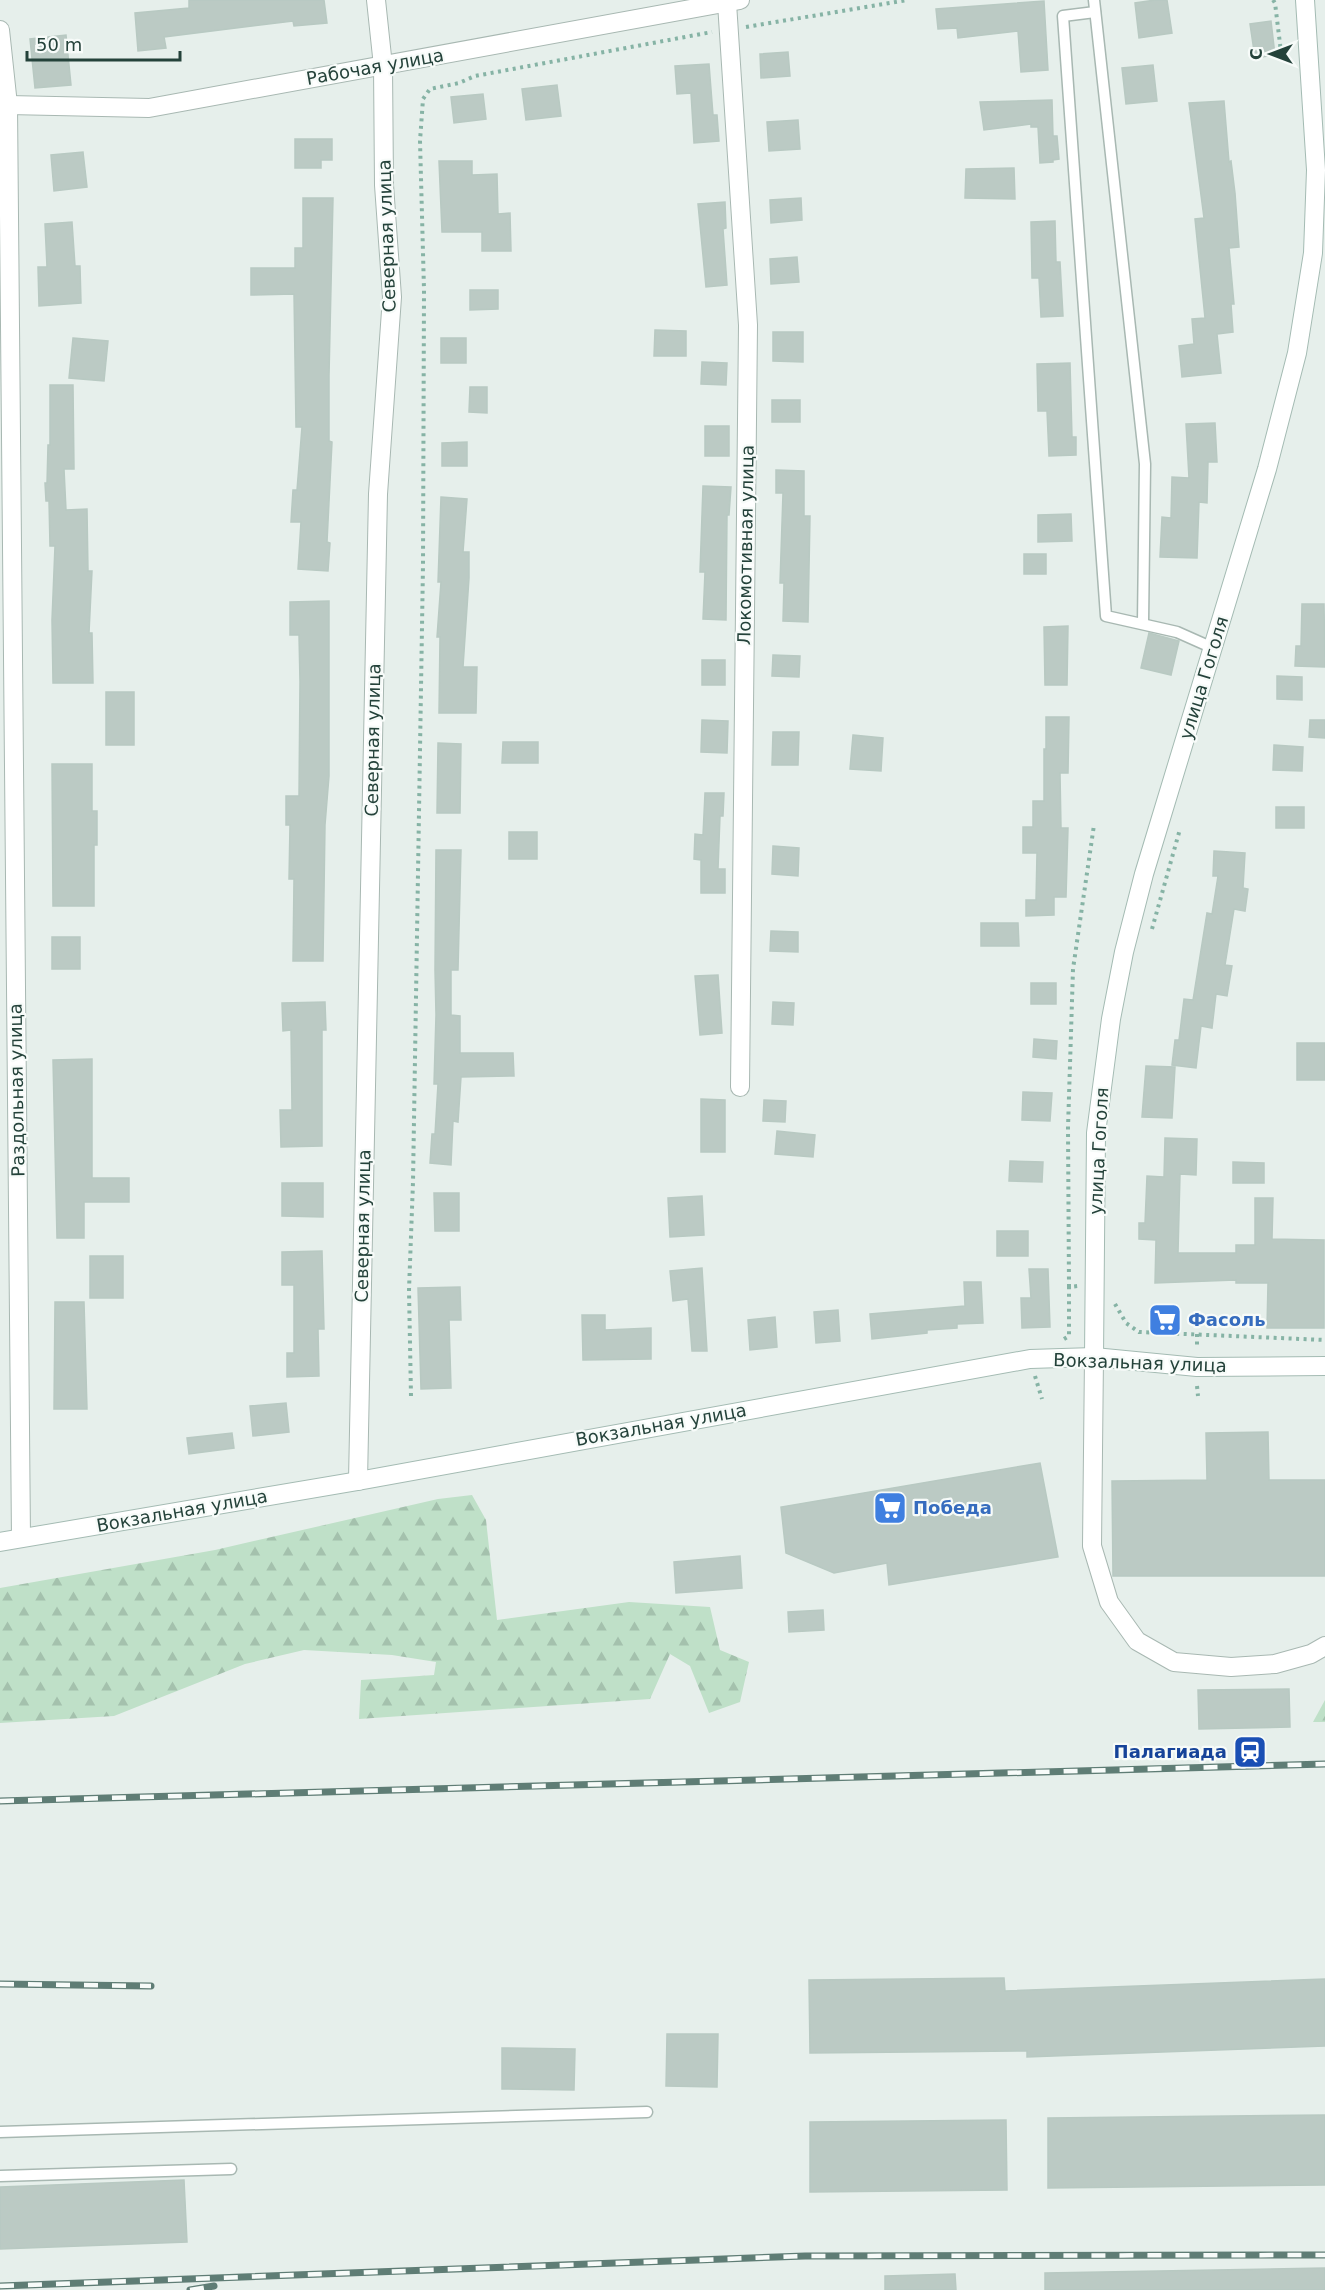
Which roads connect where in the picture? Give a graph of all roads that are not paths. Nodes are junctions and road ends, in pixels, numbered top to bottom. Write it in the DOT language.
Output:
graph roads {
  1 [pos="375,0"];
  2 [pos="1094,0"];
  3 [pos="1305,0"];
  4 [pos="734,1"];
  5 [pos="1095,12"];
  6 [pos="0,30"];
  7 [pos="383,66"];
  8 [pos="5,116"];
  9 [pos="1143,623"];
  10 [pos="1213,648"];
  11 [pos="740,1088"];
  12 [pos="1094,1357"];
  13 [pos="1325,1366"];
  14 [pos="358,1481"];
  15 [pos="21,1538"];
  16 [pos="0,1542"];
  17 [pos="1325,1646"];
  18 [pos="647,2112"];
  19 [pos="0,2132"];
  20 [pos="231,2169"];
  21 [pos="0,2176"];
  1 -- 7 [label="street, Северная улица"];
  2 -- 5 [label="lane"];
  3 -- 10 [label="street, улица Гоголя"];
  4 -- 7 [label="street, Рабочая улица"];
  4 -- 11 [label="street, Локомотивная улица"];
  5 -- 9 [label="lane"];
  5 -- 9 [label="lane"];
  6 -- 8 [label="street, Раздольная улица"];
  7 -- 8 [label="street, Рабочая улица"];
  7 -- 14 [label="street, Северная улица"];
  8 -- 15 [label="street, Раздольная улица"];
  9 -- 10 [label="lane"];
  10 -- 12 [label="street, улица Гоголя"];
  12 -- 13 [label="street, Вокзальная улица"];
  12 -- 14 [label="street, Вокзальная улица"];
  12 -- 17 [label="street, улица Гоголя"];
  14 -- 15 [label="street, Вокзальная улица"];
  15 -- 16 [label="street, Вокзальная улица"];
  18 -- 19 [label="lane"];
  20 -- 21 [label="lane"];
}
